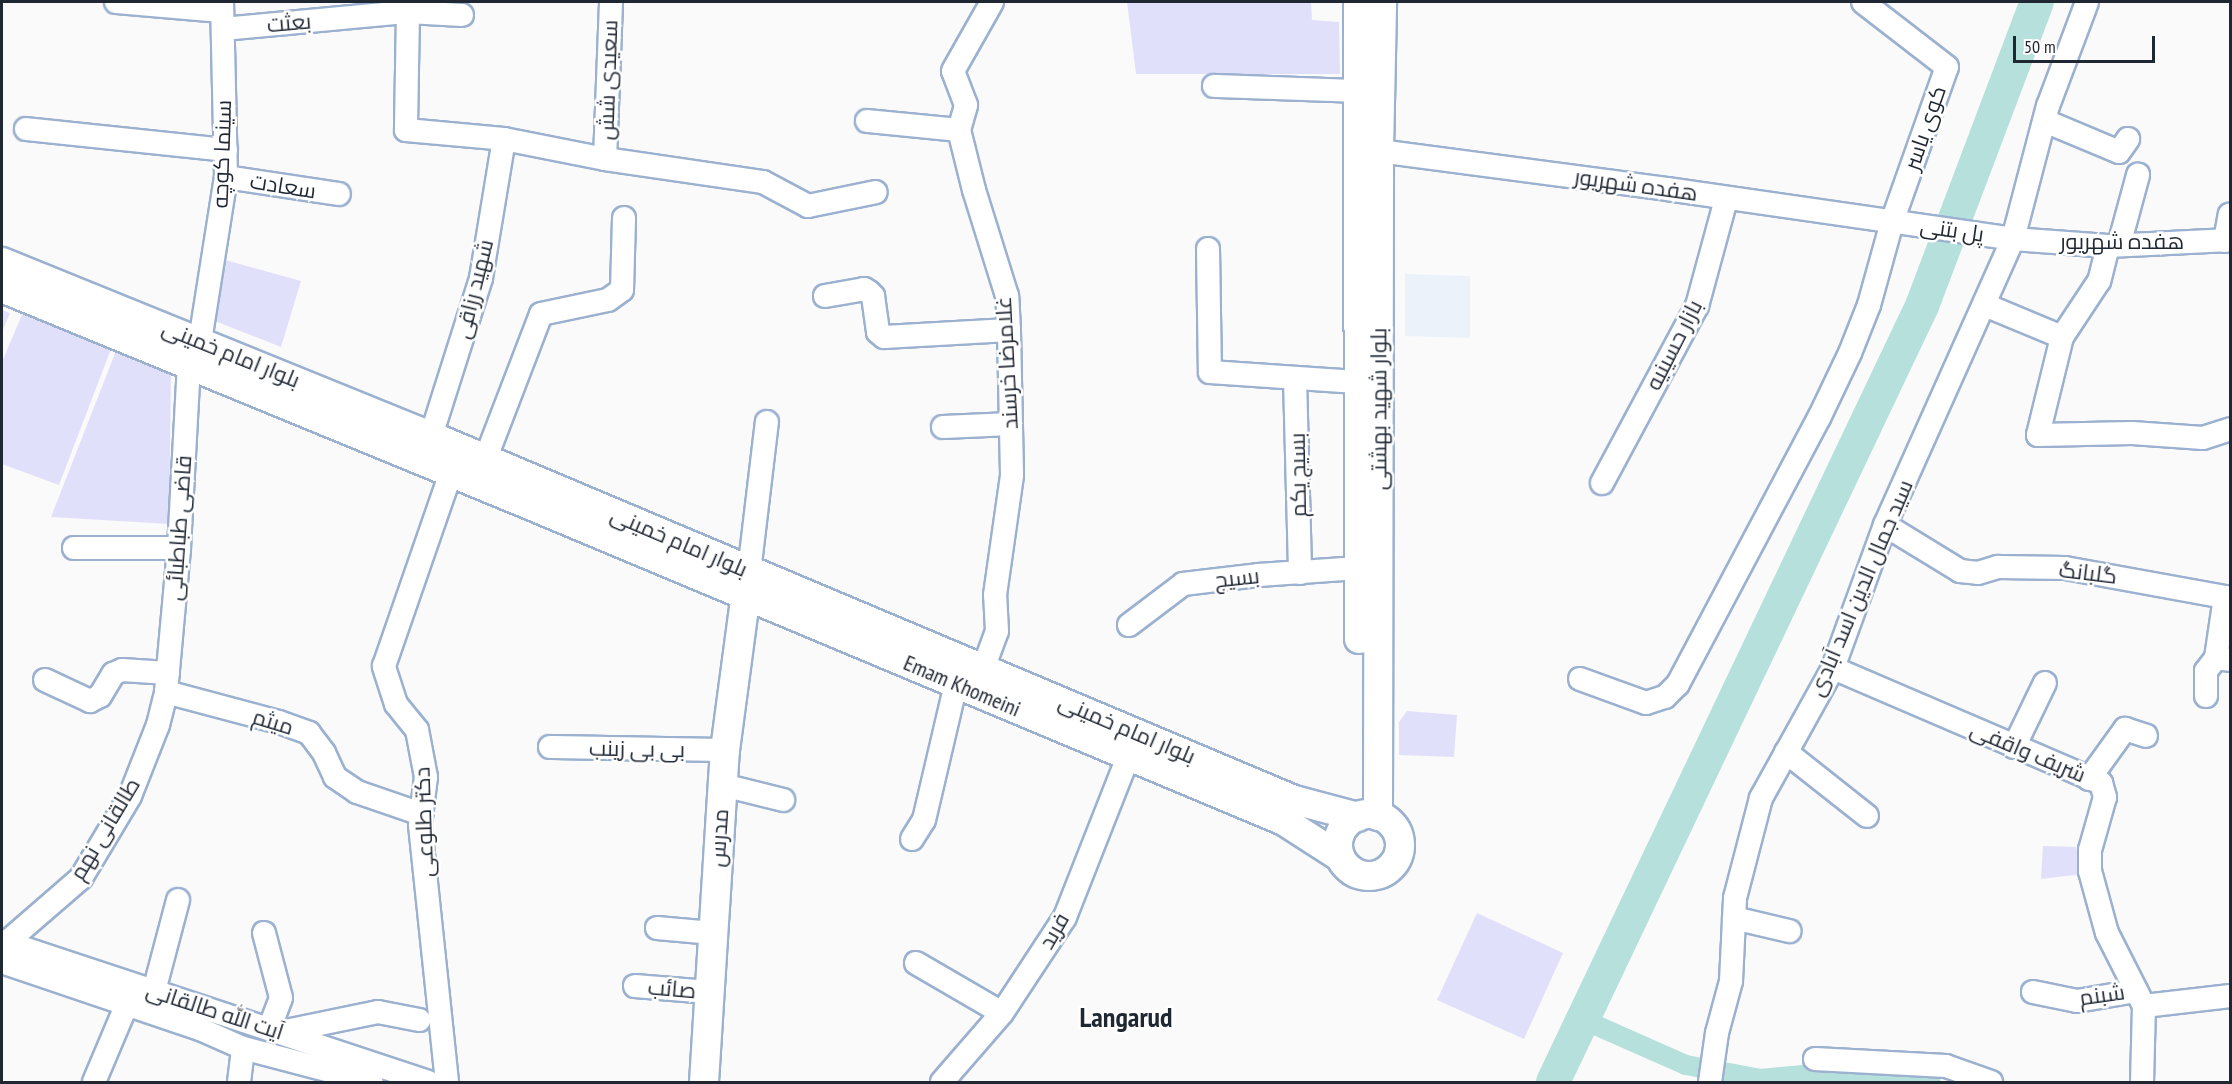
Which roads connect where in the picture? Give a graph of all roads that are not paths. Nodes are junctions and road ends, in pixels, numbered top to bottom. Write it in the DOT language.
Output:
graph roads {
  1 [pos="116,2"];
  2 [pos="611,2"];
  3 [pos="992,2"];
  4 [pos="1378,2"];
  5 [pos="1863,2"];
  6 [pos="2086,2"];
  7 [pos="408,12"];
  8 [pos="222,14"];
  9 [pos="462,15"];
  10 [pos="1214,86"];
  11 [pos="1357,91"];
  12 [pos="867,121"];
  13 [pos="2045,121"];
  14 [pos="26,129"];
  15 [pos="959,130"];
  16 [pos="504,139"];
  17 [pos="2128,139"];
  18 [pos="226,150"];
  19 [pos="1379,151"];
  20 [pos="605,159"];
  21 [pos="1357,171"];
  22 [pos="2138,175"];
  23 [pos="226,177"];
  24 [pos="876,192"];
  25 [pos="339,194"];
  26 [pos="1726,199"];
  27 [pos="2230,214"];
  28 [pos="624,218"];
  29 [pos="1892,222"];
  30 [pos="2013,239"];
  31 [pos="2228,240"];
  32 [pos="2114,246"];
  33 [pos="1208,249"];
  34 [pos="2,262"];
  35 [pos="2,288"];
  36 [pos="825,296"];
  37 [pos="1985,305"];
  38 [pos="1009,330"];
  39 [pos="2062,337"];
  40 [pos="195,353"];
  41 [pos="1295,378"];
  42 [pos="1357,382"];
  43 [pos="767,422"];
  44 [pos="1011,424"];
  45 [pos="944,427"];
  46 [pos="2230,429"];
  47 [pos="431,436"];
  48 [pos="484,460"];
  49 [pos="451,472"];
  50 [pos="1602,483"];
  51 [pos="1885,525"];
  52 [pos="74,548"];
  53 [pos="179,548"];
  54 [pos="1358,568"];
  55 [pos="1300,573"];
  56 [pos="746,583"];
  57 [pos="1129,625"];
  58 [pos="2223,659"];
  59 [pos="1833,668"];
  60 [pos="983,669"];
  61 [pos="1580,679"];
  62 [pos="45,680"];
  63 [pos="167,682"];
  64 [pos="2045,683"];
  65 [pos="956,684"];
  66 [pos="2206,696"];
  67 [pos="2146,736"];
  68 [pos="550,747"];
  69 [pos="2014,747"];
  70 [pos="725,750"];
  71 [pos="1786,752"];
  72 [pos="1128,757"];
  73 [pos="2089,779"];
  74 [pos="723,785"];
  75 [pos="783,800"];
  76 [pos="421,814"];
  77 [pos="1366,816"];
  78 [pos="1867,816"];
  79 [pos="912,839"];
  80 [pos="1340,857"];
  81 [pos="178,900"];
  82 [pos="1734,918"];
  83 [pos="657,928"];
  84 [pos="1789,931"];
  85 [pos="264,933"];
  86 [pos="713,933"];
  87 [pos="3,948"];
  88 [pos="916,963"];
  89 [pos="634,986"];
  90 [pos="154,991"];
  91 [pos="709,992"];
  92 [pos="2033,992"];
  93 [pos="2230,996"];
  94 [pos="2140,998"];
  95 [pos="127,1004"];
  96 [pos="1002,1013"];
  97 [pos="419,1020"];
  98 [pos="274,1031"];
  99 [pos="243,1048"];
  100 [pos="1815,1059"];
  101 [pos="94,1083"];
  102 [pos="239,1083"];
  103 [pos="372,1083"];
  104 [pos="428,1083"];
  105 [pos="447,1083"];
  106 [pos="704,1083"];
  107 [pos="942,1083"];
  108 [pos="1710,1083"];
  109 [pos="1991,1083"];
  110 [pos="2142,1083"];
  1 -- 8 [label="street, بعثت"];
  2 -- 20 [label="street, سعیدی شش"];
  3 -- 15 [label="street, غلامرضا خرسند"];
  4 -- 11 [label="main road, بلوار شهید بهشتی"];
  4 -- 19 [label="main road, بلوار شهید بهشتی"];
  5 -- 29 [label="street, کوی یاسر"];
  6 -- 13 [label="street, سید جمال الدین اسد آبادی"];
  7 -- 8 [label="street, بعثت"];
  7 -- 9 [label="street, بعثت"];
  7 -- 16 [label="street"];
  8 -- 18 [label="street, سینما کوچه"];
  10 -- 11 [label="street"];
  11 -- 21 [label="main road, بلوار شهید بهشتی"];
  12 -- 15 [label="street"];
  13 -- 17 [label="street"];
  13 -- 30 [label="street, سید جمال الدین اسد آبادی"];
  14 -- 18 [label="street"];
  15 -- 38 [label="street, غلامرضا خرسند"];
  16 -- 20 [label="street"];
  16 -- 47 [label="street, شهید رزاقی"];
  18 -- 23 [label="street, سینما کوچه"];
  19 -- 21 [label="street"];
  19 -- 26 [label="street, هفده شهریور"];
  19 -- 77 [label="main road, بلوار شهید بهشتی"];
  20 -- 24 [label="street"];
  21 -- 42 [label="main road, بلوار شهید بهشتی"];
  22 -- 32 [label="street"];
  23 -- 25 [label="street, سعادت"];
  23 -- 40 [label="street, سینما کوچه"];
  26 -- 29 [label="street, هفده شهریور"];
  26 -- 50 [label="street, بازار حسینیه"];
  27 -- 31 [label="street"];
  28 -- 48 [label="street"];
  29 -- 30 [label="street, پل بتنی"];
  29 -- 61 [label="street"];
  30 -- 32 [label="street, هفده شهریور"];
  30 -- 37 [label="street, سید جمال الدین اسد آبادی"];
  31 -- 32 [label="street, هفده شهریور"];
  32 -- 39 [label="street"];
  33 -- 41 [label="street"];
  34 -- 40 [label="main road, بلوار امام خمینی"];
  35 -- 40 [label="main road, بلوار امام خمینی"];
  36 -- 38 [label="street"];
  37 -- 39 [label="street"];
  37 -- 51 [label="street, سید جمال الدین اسد آبادی"];
  38 -- 44 [label="street, غلامرضا خرسند"];
  39 -- 46 [label="street"];
  40 -- 47 [label="main road, بلوار امام خمینی"];
  40 -- 49 [label="main road, بلوار امام خمینی"];
  40 -- 53 [label="street, قاضی طباطبائی"];
  41 -- 42 [label="street"];
  41 -- 55 [label="street, بسیج یکم"];
  42 -- 54 [label="main road, بلوار شهید بهشتی"];
  43 -- 56 [label="street"];
  44 -- 45 [label="street"];
  44 -- 60 [label="street, غلامرضا خرسند"];
  47 -- 48 [label="main road, بلوار امام خمینی"];
  48 -- 56 [label="main road, بلوار امام خمینی"];
  49 -- 56 [label="main road, بلوار امام خمینی"];
  49 -- 76 [label="street, دکتر طلوعی"];
  51 -- 58 [label="street, گلبانگ"];
  51 -- 59 [label="street, سید جمال الدین اسد آبادی"];
  52 -- 53 [label="street"];
  53 -- 63 [label="street, قاضی طباطبائی"];
  54 -- 55 [label="street, بسیج"];
  54 -- 77 [label="main road, بلوار شهید بهشتی"];
  55 -- 57 [label="street, بسیج"];
  56 -- 60 [label="main road, بلوار امام خمینی"];
  56 -- 65 [label="main road, Emam Khomeini"];
  56 -- 70 [label="main road, مدرس"];
  58 -- 66 [label="street"];
  59 -- 69 [label="street, شریف واقفی"];
  59 -- 71 [label="street, سید جمال الدین اسد آبادی"];
  60 -- 77 [label="main road, بلوار امام خمینی"];
  62 -- 63 [label="street, میثم"];
  63 -- 76 [label="street, میثم"];
  63 -- 87 [label="street, طالقانی نهم"];
  64 -- 69 [label="street"];
  65 -- 72 [label="main road, Emam Khomeini"];
  65 -- 79 [label="street"];
  67 -- 73 [label="street"];
  68 -- 70 [label="street, بی بی زینب"];
  69 -- 73 [label="street, شریف واقفی"];
  70 -- 74 [label="main road, مدرس"];
  71 -- 78 [label="street"];
  71 -- 82 [label="street, سید جمال الدین اسد آبادی"];
  72 -- 80 [label="main road, Emam Khomeini"];
  72 -- 96 [label="street, فرید"];
  73 -- 94 [label="street, شریف واقفی"];
  74 -- 75 [label="street"];
  74 -- 86 [label="main road, مدرس"];
  76 -- 105 [label="street, دکتر طلوعی"];
  77 -- 80 [label="main road"];
  77 -- 80 [label="main road"];
  81 -- 90 [label="street"];
  82 -- 84 [label="street"];
  82 -- 108 [label="street, سید جمال الدین اسد آبادی"];
  83 -- 86 [label="street"];
  85 -- 98 [label="street"];
  86 -- 91 [label="main road, مدرس"];
  87 -- 90 [label="street, آیت الله طالقانی"];
  87 -- 95 [label="street, آیت الله طالقانی"];
  88 -- 96 [label="street"];
  89 -- 91 [label="street, صائب"];
  90 -- 98 [label="street, آیت الله طالقانی"];
  91 -- 106 [label="main road, مدرس"];
  92 -- 94 [label="street, شبنم"];
  93 -- 94 [label="street, شبنم"];
  94 -- 110 [label="street, شریف واقفی"];
  95 -- 99 [label="street, آیت الله طالقانی"];
  95 -- 101 [label="street"];
  96 -- 107 [label="street, فرید"];
  97 -- 98 [label="street"];
  98 -- 104 [label="street, آیت الله طالقانی"];
  99 -- 102 [label="street"];
  99 -- 103 [label="street, آیت الله طالقانی"];
  100 -- 109 [label="street"];
}
